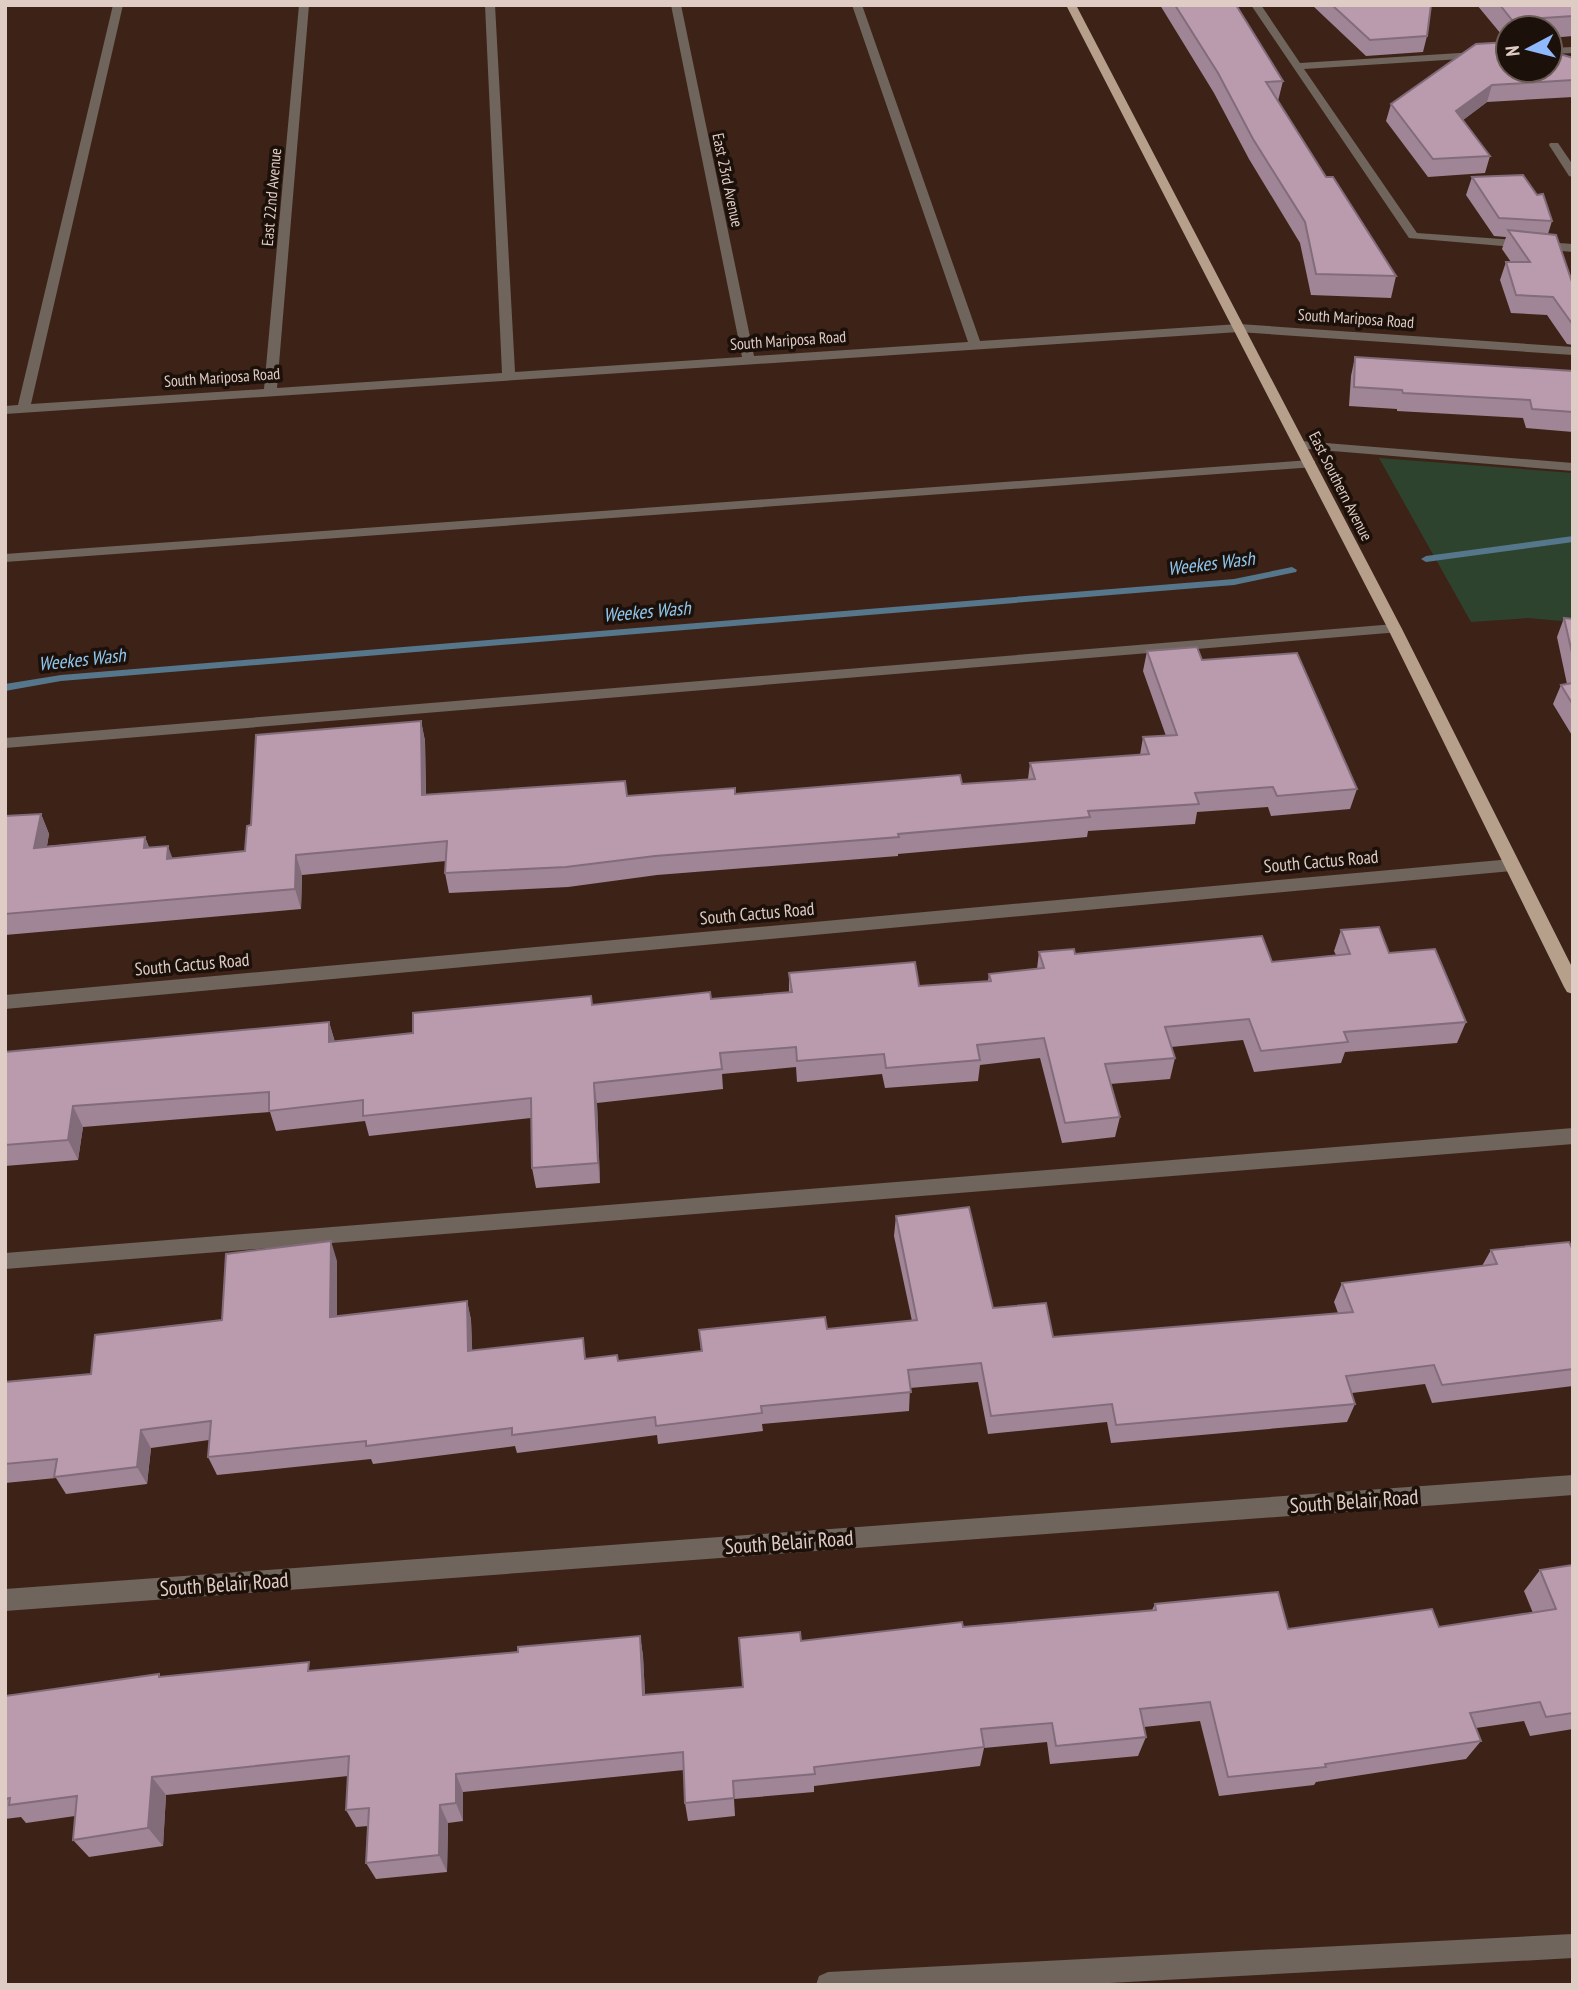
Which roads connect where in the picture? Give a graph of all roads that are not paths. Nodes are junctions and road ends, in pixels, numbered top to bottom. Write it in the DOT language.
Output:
graph roads {
  1 [pos="118,5"];
  2 [pos="304,5"];
  3 [pos="490,5"];
  4 [pos="676,5"];
  5 [pos="858,5"];
  6 [pos="1071,5"];
  7 [pos="1256,5"];
  8 [pos="1494,54"];
  9 [pos="1296,66"];
  10 [pos="1554,145"];
  11 [pos="1573,174"];
  12 [pos="1573,248"];
  13 [pos="1239,328"];
  14 [pos="975,345"];
  15 [pos="1573,351"];
  16 [pos="749,360"];
  17 [pos="509,376"];
  18 [pos="270,391"];
  19 [pos="24,408"];
  20 [pos="5,410"];
  21 [pos="1301,445"];
  22 [pos="1310,464"];
  23 [pos="1573,467"];
  24 [pos="5,558"];
  25 [pos="1395,629"];
  26 [pos="5,743"];
  27 [pos="1512,865"];
  28 [pos="1573,987"];
  29 [pos="5,1002"];
  30 [pos="1573,1136"];
  31 [pos="5,1261"];
  32 [pos="1573,1485"];
  33 [pos="5,1600"];
  34 [pos="1573,1946"];
  35 [pos="828,1985"];
  1 -- 19 [label="street"];
  2 -- 18 [label="street, East 22nd Avenue"];
  3 -- 17 [label="street"];
  4 -- 16 [label="street, East 23rd Avenue"];
  5 -- 14 [label="street"];
  6 -- 13 [label="main road, East Southern Avenue"];
  7 -- 9 [label="street"];
  8 -- 9 [label="street"];
  9 -- 12 [label="street"];
  10 -- 11 [label="street"];
  13 -- 14 [label="street, South Mariposa Road"];
  13 -- 15 [label="street, South Mariposa Road"];
  13 -- 21 [label="main road, East Southern Avenue"];
  14 -- 16 [label="street, South Mariposa Road"];
  16 -- 17 [label="street, South Mariposa Road"];
  17 -- 18 [label="street, South Mariposa Road"];
  18 -- 19 [label="street, South Mariposa Road"];
  19 -- 20 [label="street, South Mariposa Road"];
  21 -- 22 [label="main road, East Southern Avenue"];
  21 -- 23 [label="street"];
  22 -- 24 [label="street"];
  22 -- 25 [label="main road, East Southern Avenue"];
  25 -- 26 [label="street"];
  25 -- 27 [label="main road, East Southern Avenue"];
  27 -- 28 [label="main road, East Southern Avenue"];
  27 -- 29 [label="street, South Cactus Road"];
  30 -- 31 [label="street"];
  32 -- 33 [label="street, South Belair Road"];
  34 -- 35 [label="street"];
}
